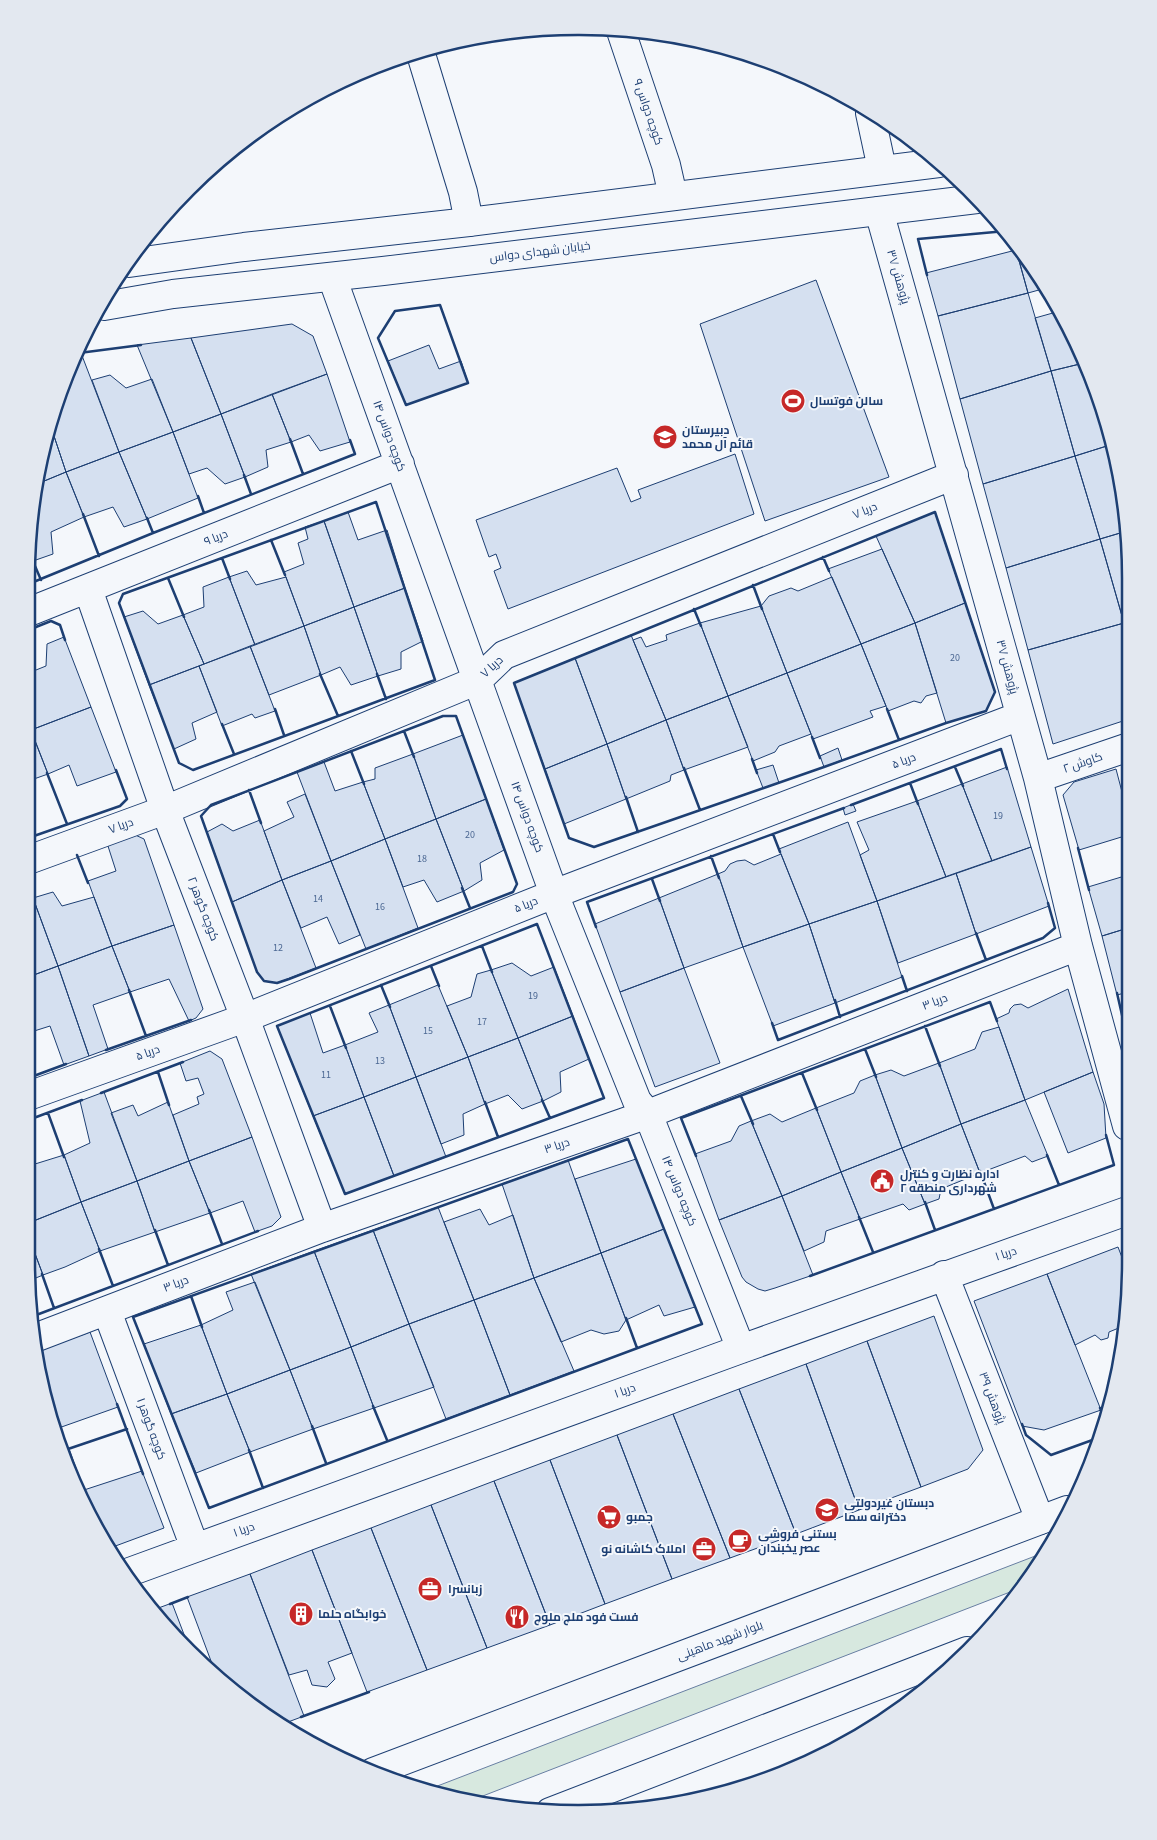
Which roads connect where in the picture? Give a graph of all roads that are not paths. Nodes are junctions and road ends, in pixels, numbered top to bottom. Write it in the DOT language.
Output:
graph roads {
  1 [pos="623,37"];
  2 [pos="422,59"];
  3 [pos="872,122"];
  4 [pos="930,164"];
  5 [pos="882,169"];
  6 [pos="673,196"];
  7 [pos="969,200"];
  8 [pos="879,211"];
  9 [pos="469,222"];
  10 [pos="137,262"];
  11 [pos="332,277"];
  12 [pos="109,305"];
  13 [pos="400,464"];
  14 [pos="954,475"];
  15 [pos="88,589"];
  16 [pos="35,609"];
  17 [pos="478,680"];
  18 [pos="1020,716"];
  19 [pos="1122,749"];
  20 [pos="1038,778"];
  21 [pos="165,810"];
  22 [pos="35,858"];
  23 [pos="554,894"];
  24 [pos="1078,946"];
  25 [pos="246,1018"];
  26 [pos="35,1094"];
  27 [pos="1122,1108"];
  28 [pos="648,1114"];
  29 [pos="1122,1213"];
  30 [pos="322,1228"];
  31 [pos="944,1275"];
  32 [pos="107,1311"];
  33 [pos="41,1336"];
  34 [pos="741,1348"];
  35 [pos="1060,1513"];
  36 [pos="1040,1520"];
  37 [pos="195,1548"];
  38 [pos="132,1571"];
  39 [pos="951,1657"];
  40 [pos="383,1768"];
  41 [pos="569,1805"];
  1 -- 6 [label="street, کوچه دواس ۹"];
  2 -- 9 [label="street"];
  3 -- 5 [label="street"];
  4 -- 5 [label="street"];
  5 -- 6 [label="street"];
  6 -- 9 [label="street"];
  7 -- 8 [label="street, خیابان شهدای دواس"];
  8 -- 11 [label="street, خیابان شهدای دواس"];
  8 -- 14 [label="street, پژوهش ۳۷"];
  9 -- 10 [label="street"];
  11 -- 12 [label="street, خیابان شهدای دواس"];
  11 -- 13 [label="street, کوچه دواس ۱۴"];
  13 -- 15 [label="street, دریا ۹"];
  13 -- 17 [label="street, کوچه دواس ۱۴"];
  14 -- 17 [label="street, دریا ۷"];
  14 -- 18 [label="street, پژوهش ۳۷"];
  15 -- 16 [label="street, دریا ۹"];
  15 -- 21 [label="street, کوچه گوهر ۲"];
  17 -- 21 [label="street, دریا ۷"];
  17 -- 23 [label="street, کوچه دواس ۱۴"];
  18 -- 20 [label="street, پژوهش ۳۷"];
  18 -- 23 [label="street, دریا ۵"];
  19 -- 20 [label="street, کاوش ۲"];
  20 -- 24 [label="street, پژوهش ۳۷"];
  21 -- 22 [label="street, دریا ۷"];
  21 -- 25 [label="street, کوچه گوهر ۲"];
  23 -- 25 [label="street, دریا ۵"];
  23 -- 28 [label="street, کوچه دواس ۱۴"];
  24 -- 27 [label="street, پژوهش ۳۷"];
  24 -- 28 [label="street, دریا ۳"];
  25 -- 26 [label="street, دریا ۵"];
  25 -- 30 [label="street, کوچه گوهر ۲"];
  28 -- 30 [label="street, دریا ۳"];
  28 -- 34 [label="street, کوچه دواس ۱۴"];
  29 -- 31 [label="street, دریا ۱"];
  30 -- 32 [label="street, دریا ۳"];
  31 -- 34 [label="street, دریا ۱"];
  31 -- 36 [label="street, پژوهش ۳۹"];
  32 -- 33 [label="street, دریا ۳"];
  32 -- 37 [label="street, کوچه گوهر ۱"];
  34 -- 37 [label="street, دریا ۱"];
  35 -- 36 [label="street, بلوار شهید ماهینی"];
  36 -- 40 [label="street, بلوار شهید ماهینی"];
  37 -- 38 [label="street, دریا ۱"];
  39 -- 41 [label="street"];
}
